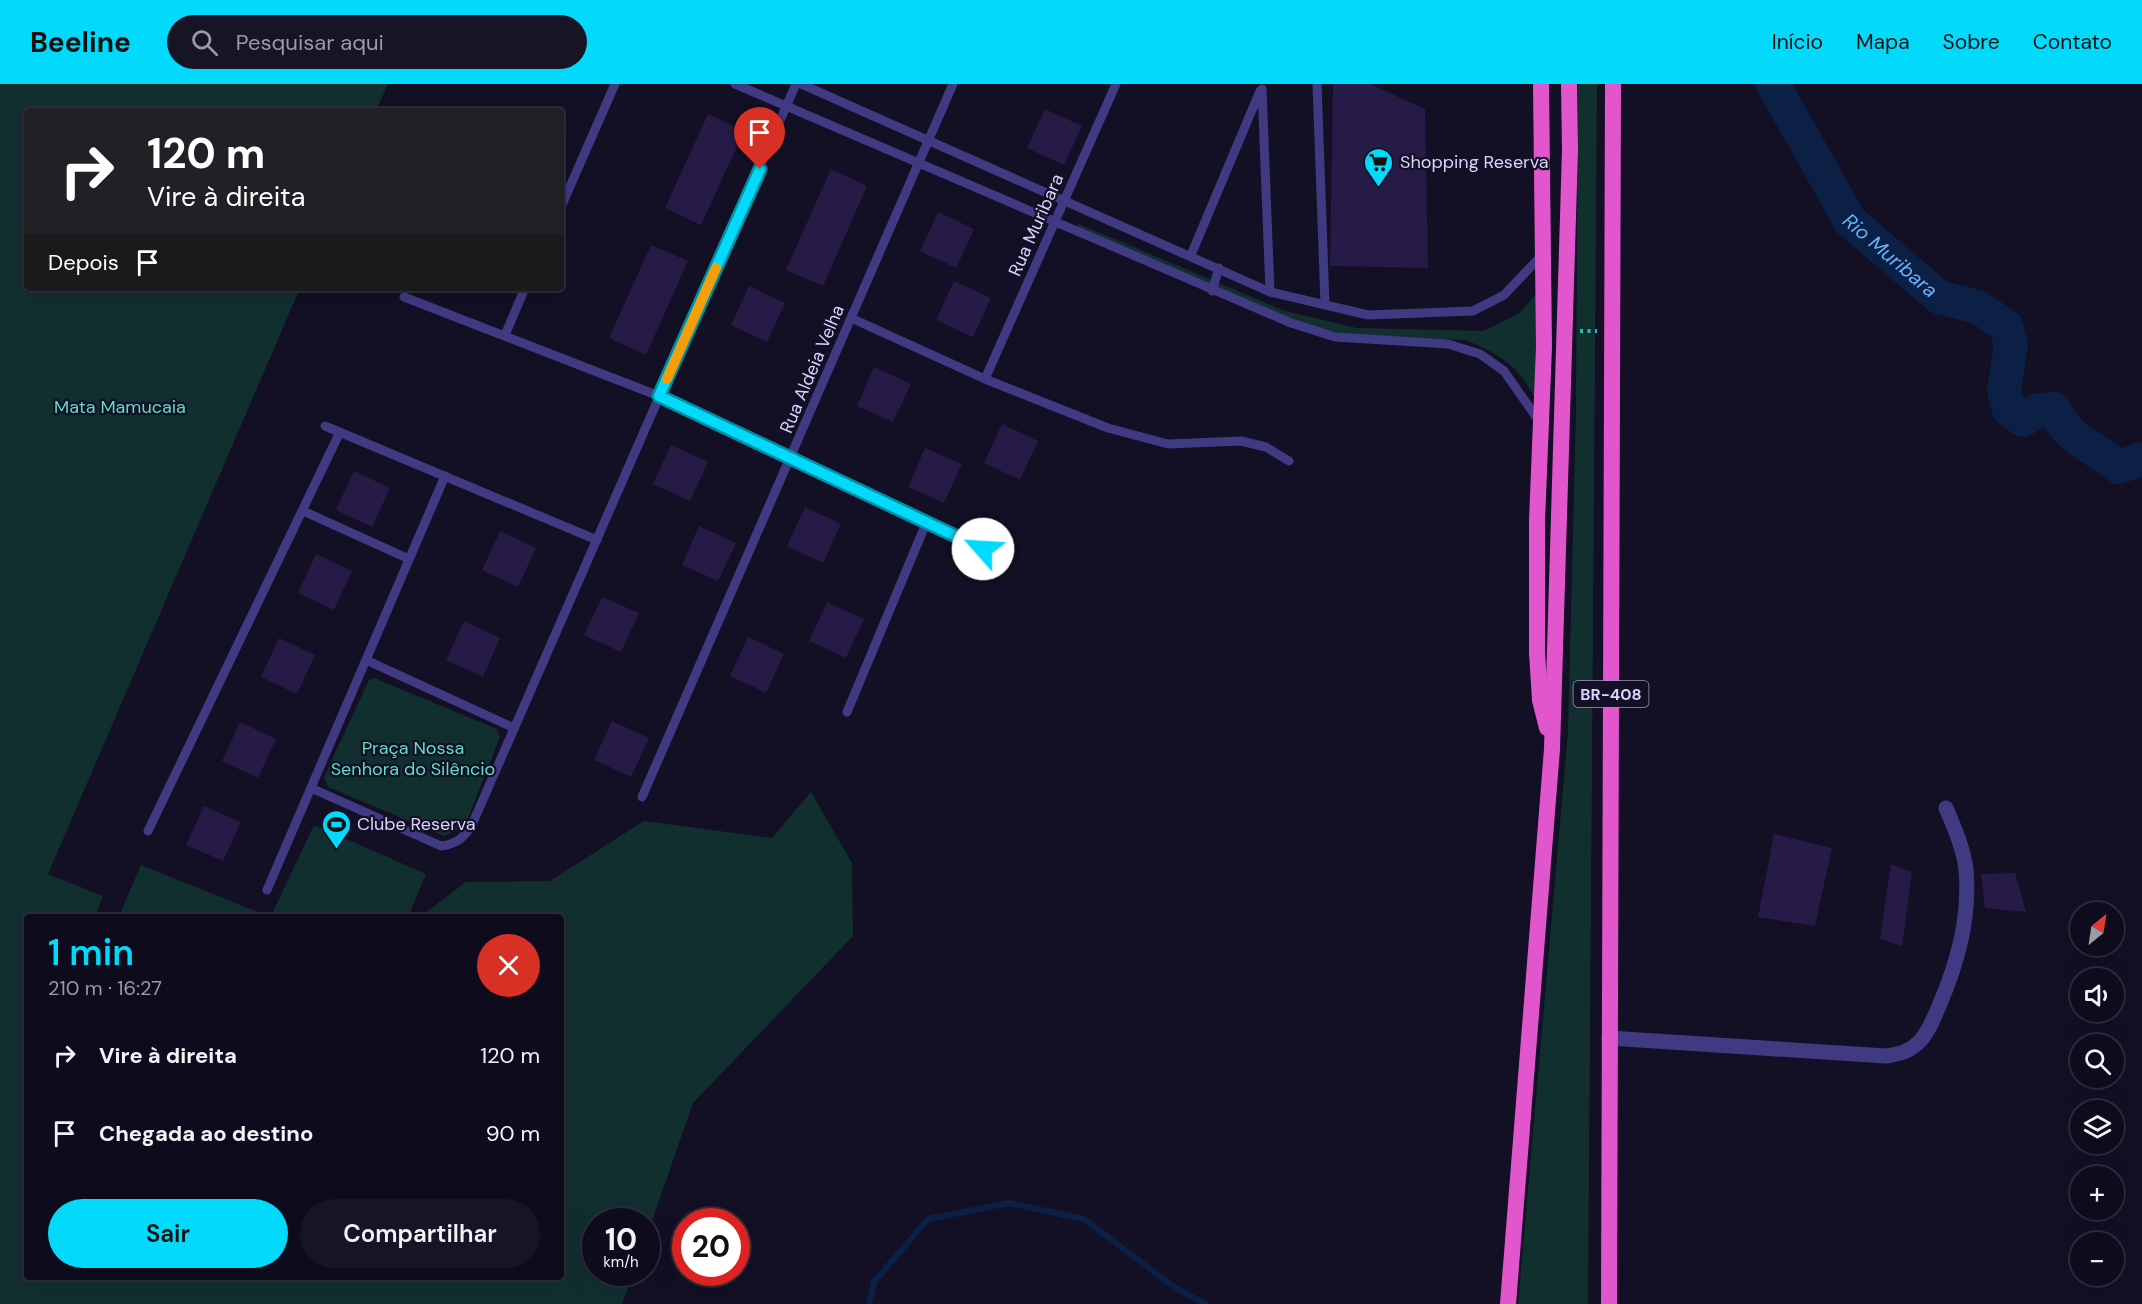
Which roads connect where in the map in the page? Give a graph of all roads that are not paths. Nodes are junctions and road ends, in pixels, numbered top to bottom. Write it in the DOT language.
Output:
graph roads {
  1 [pos="615,84"];
  2 [pos="735,84"];
  3 [pos="796,84"];
  4 [pos="801,84"];
  5 [pos="953,84"];
  6 [pos="1116,84"];
  7 [pos="1317,84"];
  8 [pos="1541,84"];
  9 [pos="1569,84"];
  10 [pos="1613,84"];
  11 [pos="1263,86"];
  12 [pos="787,107"];
  13 [pos="928,140"];
  14 [pos="918,162"];
  15 [pos="1066,199"];
  16 [pos="564,200"];
  17 [pos="1056,221"];
  18 [pos="1191,255"];
  19 [pos="1541,256"];
  20 [pos="1219,268"];
  21 [pos="524,291"];
  22 [pos="1212,291"];
  23 [pos="1270,292"];
  24 [pos="404,297"];
  25 [pos="1325,304"];
  26 [pos="851,318"];
  27 [pos="505,335"];
  28 [pos="985,379"];
  29 [pos="659,396"];
  30 [pos="1540,422"];
  31 [pos="325,426"];
  32 [pos="340,432"];
  33 [pos="792,458"];
  34 [pos="1289,461"];
  35 [pos="445,476"];
  36 [pos="303,511"];
  37 [pos="927,521"];
  38 [pos="597,540"];
  39 [pos="1002,558"];
  40 [pos="409,559"];
  41 [pos="366,660"];
  42 [pos="847,711"];
  43 [pos="514,728"];
  44 [pos="1552,749"];
  45 [pos="311,788"];
  46 [pos="642,797"];
  47 [pos="1946,808"];
  48 [pos="148,831"];
  49 [pos="267,890"];
  50 [pos="1609,1038"];
  51 [pos="1508,1304"];
  52 [pos="1609,1304"];
  1 -- 16 [label="lane"];
  2 -- 12 [label="lane"];
  3 -- 12 [label="lane"];
  4 -- 13 [label="lane"];
  5 -- 13 [label="lane, Rua Aldeia Velha"];
  6 -- 15 [label="lane, Rua Muribara"];
  7 -- 25 [label="lane"];
  8 -- 19 [label="highway"];
  9 -- 44 [label="highway, BR-408"];
  10 -- 50 [label="highway, BR-408"];
  11 -- 18 [label="lane"];
  11 -- 23 [label="lane"];
  12 -- 14 [label="lane"];
  12 -- 29 [label="lane"];
  13 -- 14 [label="lane, Rua Aldeia Velha"];
  13 -- 15 [label="lane"];
  14 -- 17 [label="lane"];
  14 -- 26 [label="lane, Rua Aldeia Velha"];
  15 -- 17 [label="lane, Rua Muribara"];
  15 -- 18 [label="lane"];
  17 -- 22 [label="lane"];
  17 -- 28 [label="lane, Rua Muribara"];
  18 -- 20 [label="lane"];
  19 -- 25 [label="lane"];
  19 -- 30 [label="highway"];
  20 -- 22 [label="lane"];
  20 -- 23 [label="lane"];
  21 -- 27 [label="lane"];
  22 -- 30 [label="lane"];
  23 -- 25 [label="lane"];
  24 -- 27 [label="lane"];
  26 -- 28 [label="lane"];
  26 -- 33 [label="lane, Rua Aldeia Velha"];
  27 -- 29 [label="lane"];
  28 -- 34 [label="lane"];
  29 -- 33 [label="lane"];
  29 -- 38 [label="lane"];
  30 -- 44 [label="highway"];
  31 -- 32 [label="lane"];
  32 -- 35 [label="lane"];
  32 -- 36 [label="lane"];
  33 -- 37 [label="lane"];
  33 -- 46 [label="lane, Rua Aldeia Velha"];
  35 -- 38 [label="lane"];
  35 -- 40 [label="lane"];
  36 -- 40 [label="lane"];
  36 -- 48 [label="lane"];
  37 -- 39 [label="lane"];
  37 -- 42 [label="lane"];
  38 -- 43 [label="lane"];
  40 -- 41 [label="lane"];
  41 -- 43 [label="lane"];
  41 -- 45 [label="lane"];
  43 -- 45 [label="lane"];
  44 -- 51 [label="highway, BR-408"];
  45 -- 49 [label="lane"];
  47 -- 50 [label="street"];
  50 -- 52 [label="highway, BR-408"];
}
